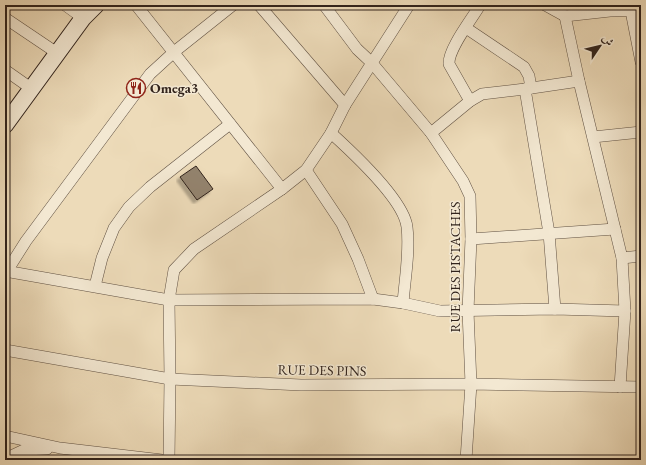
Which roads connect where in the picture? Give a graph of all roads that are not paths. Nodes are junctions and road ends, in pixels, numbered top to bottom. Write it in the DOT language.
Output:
graph roads {
  1 [pos="65,5"];
  2 [pos="96,5"];
  3 [pos="136,5"];
  4 [pos="233,5"];
  5 [pos="259,5"];
  6 [pos="324,5"];
  7 [pos="410,5"];
  8 [pos="480,5"];
  9 [pos="545,5"];
  10 [pos="610,8"];
  11 [pos="636,11"];
  12 [pos="565,16"];
  13 [pos="5,18"];
  14 [pos="83,18"];
  15 [pos="466,28"];
  16 [pos="174,52"];
  17 [pos="57,53"];
  18 [pos="641,62"];
  19 [pos="372,63"];
  20 [pos="5,70"];
  21 [pos="579,81"];
  22 [pos="528,88"];
  23 [pos="32,89"];
  24 [pos="470,101"];
  25 [pos="346,105"];
  26 [pos="230,124"];
  27 [pos="5,125"];
  28 [pos="641,132"];
  29 [pos="331,133"];
  30 [pos="431,133"];
  31 [pos="593,137"];
  32 [pos="306,170"];
  33 [pos="282,189"];
  34 [pos="615,229"];
  35 [pos="549,233"];
  36 [pos="471,239"];
  37 [pos="641,256"];
  38 [pos="622,258"];
  39 [pos="6,271"];
  40 [pos="95,286"];
  41 [pos="373,299"];
  42 [pos="169,300"];
  43 [pos="403,303"];
  44 [pos="555,309"];
  45 [pos="468,311"];
  46 [pos="625,311"];
  47 [pos="5,350"];
  48 [pos="170,379"];
  49 [pos="471,384"];
  50 [pos="620,387"];
  51 [pos="641,387"];
  52 [pos="5,436"];
  53 [pos="60,448"];
  54 [pos="5,459"];
  55 [pos="162,460"];
  56 [pos="169,460"];
  57 [pos="466,460"];
  1 -- 14 [label="street"];
  2 -- 14 [label="street"];
  3 -- 16 [label="street"];
  4 -- 16 [label="street"];
  5 -- 25 [label="street"];
  6 -- 19 [label="street, RUE DES PISTACHES"];
  7 -- 19 [label="street"];
  8 -- 15 [label="street"];
  9 -- 12 [label="street"];
  10 -- 11 [label="street"];
  10 -- 12 [label="street"];
  11 -- 18 [label="street"];
  12 -- 21 [label="street"];
  13 -- 17 [label="street"];
  14 -- 17 [label="street"];
  15 -- 22 [label="street"];
  15 -- 24 [label="street"];
  16 -- 26 [label="street"];
  16 -- 39 [label="street"];
  17 -- 23 [label="street"];
  19 -- 25 [label="street"];
  19 -- 30 [label="street, RUE DES PISTACHES"];
  20 -- 23 [label="street"];
  21 -- 22 [label="street"];
  21 -- 31 [label="street"];
  22 -- 24 [label="street"];
  22 -- 35 [label="street"];
  23 -- 27 [label="street"];
  24 -- 30 [label="street"];
  25 -- 29 [label="street"];
  26 -- 33 [label="street"];
  26 -- 40 [label="street"];
  28 -- 31 [label="street"];
  29 -- 32 [label="street"];
  29 -- 43 [label="street"];
  30 -- 36 [label="street, RUE DES PISTACHES"];
  31 -- 34 [label="street"];
  32 -- 33 [label="street"];
  32 -- 41 [label="street"];
  33 -- 42 [label="street"];
  34 -- 35 [label="street"];
  34 -- 38 [label="street"];
  35 -- 36 [label="street"];
  35 -- 44 [label="street"];
  36 -- 45 [label="street, RUE DES PISTACHES"];
  37 -- 38 [label="street"];
  38 -- 46 [label="street"];
  39 -- 40 [label="street"];
  40 -- 42 [label="street"];
  41 -- 42 [label="street"];
  41 -- 43 [label="street"];
  42 -- 48 [label="street"];
  43 -- 45 [label="street"];
  44 -- 45 [label="street"];
  44 -- 46 [label="street"];
  45 -- 49 [label="street, RUE DES PISTACHES"];
  46 -- 50 [label="street"];
  47 -- 48 [label="street, RUE DES PINS"];
  48 -- 49 [label="street, RUE DES PINS"];
  48 -- 56 [label="street"];
  49 -- 50 [label="street, RUE DES PINS"];
  49 -- 57 [label="street, RUE DES PISTACHES"];
  50 -- 51 [label="street, RUE DES PINS"];
  52 -- 53 [label="street"];
  53 -- 54 [label="street"];
  53 -- 55 [label="street"];
}
